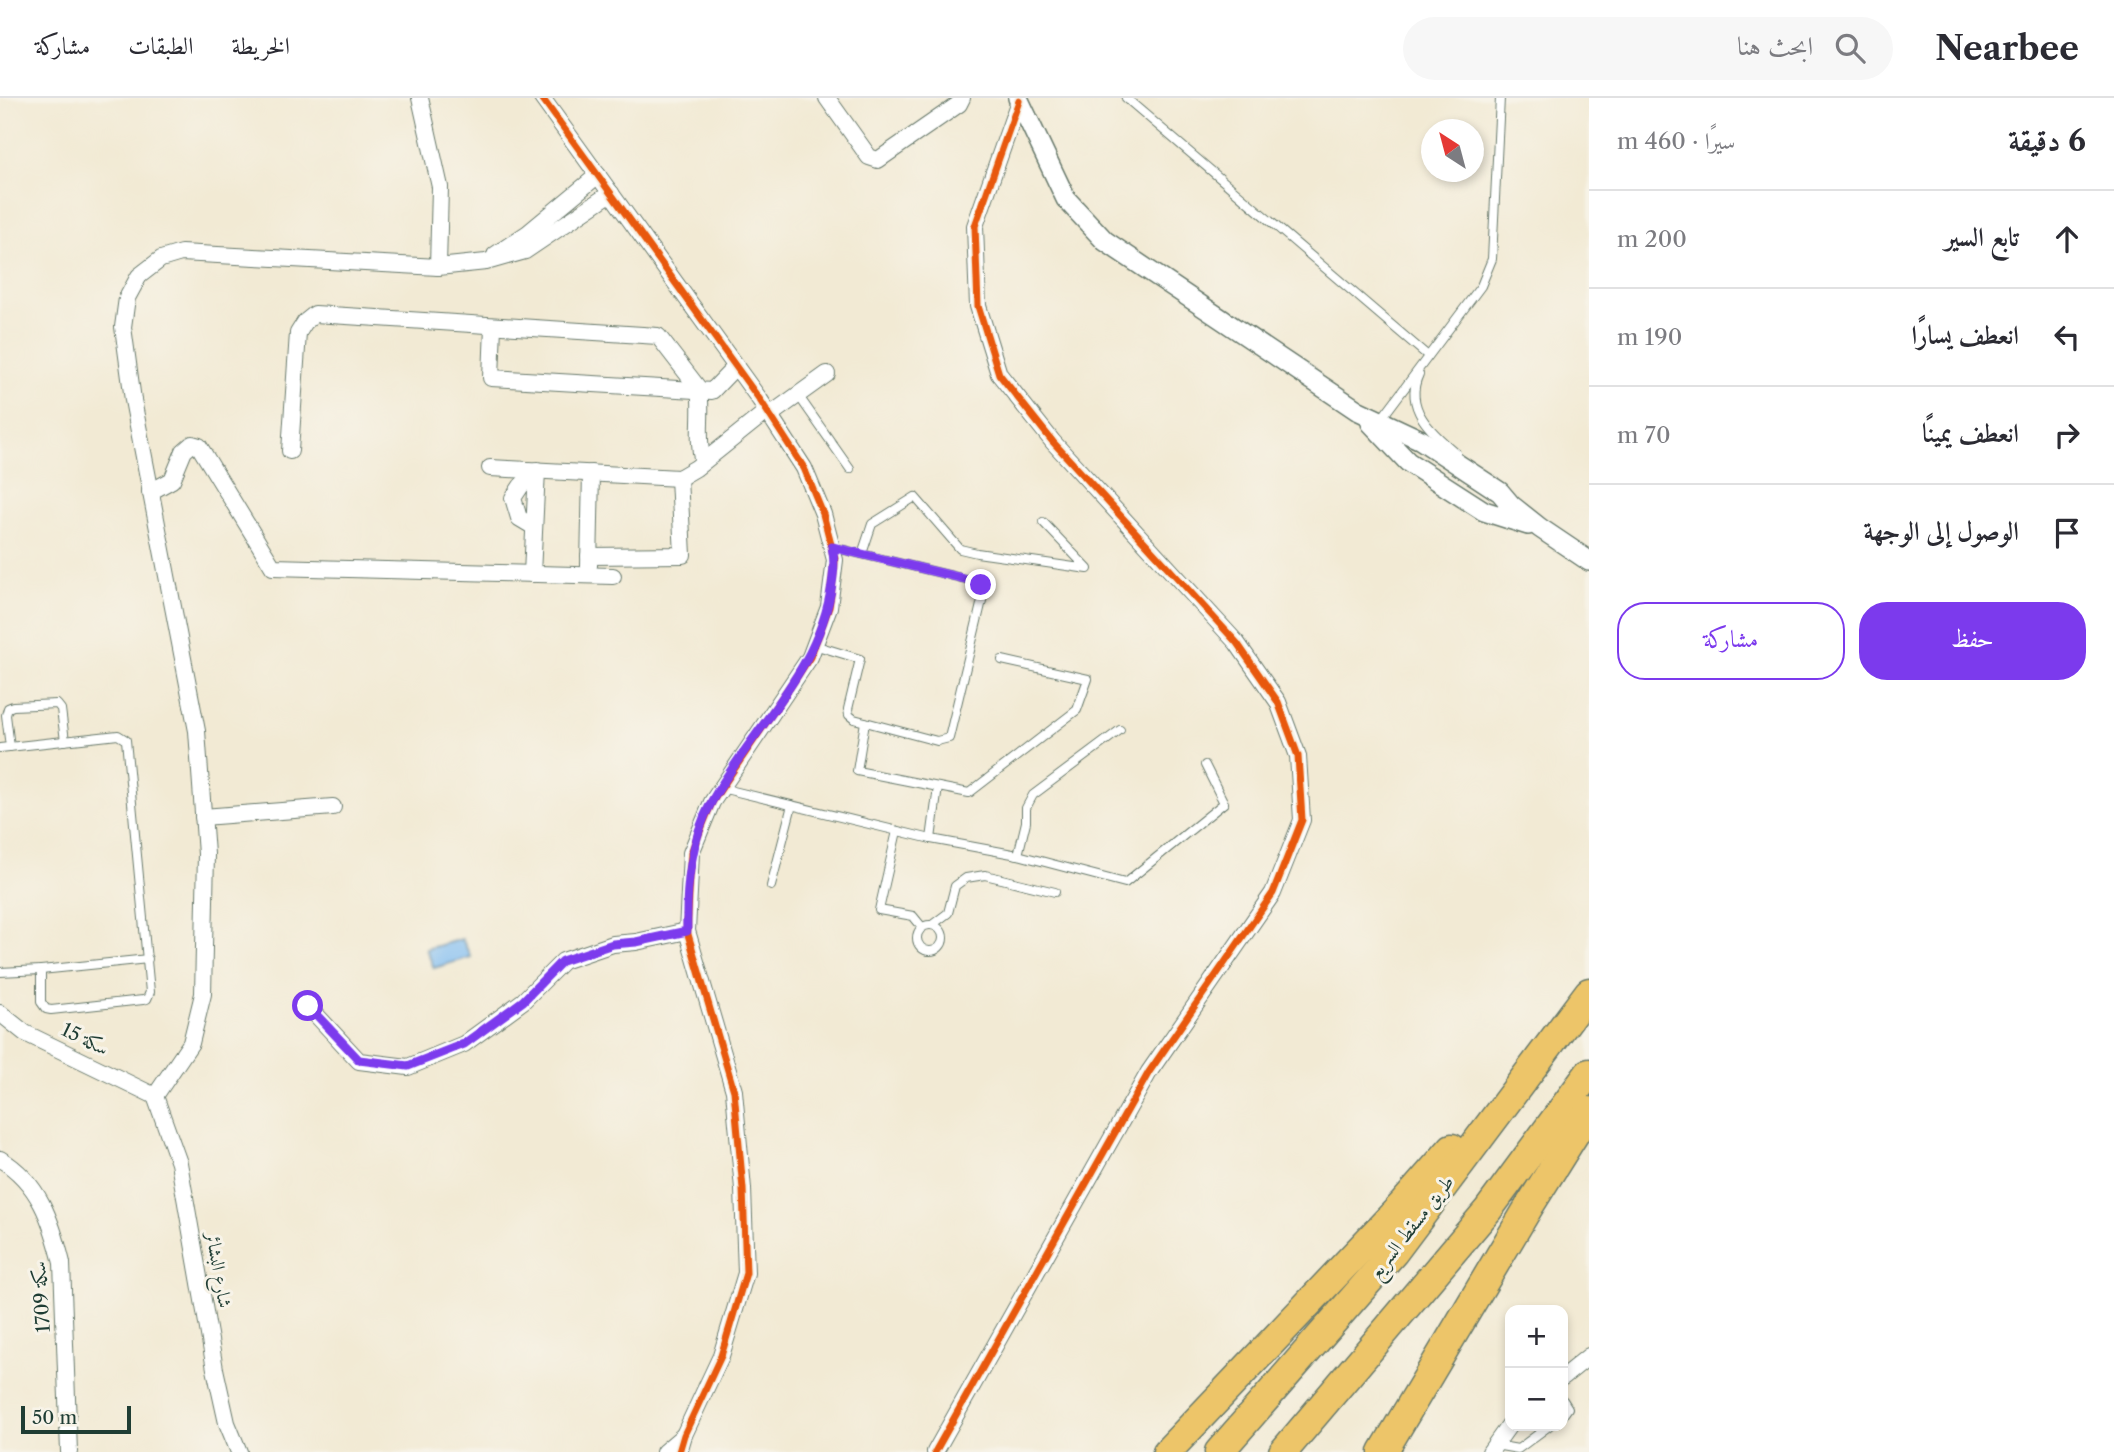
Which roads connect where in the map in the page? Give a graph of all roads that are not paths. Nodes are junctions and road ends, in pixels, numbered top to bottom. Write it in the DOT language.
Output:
graph roads {
  1 [pos="420,98"];
  2 [pos="542,98"];
  3 [pos="827,98"];
  4 [pos="962,98"];
  5 [pos="1126,98"];
  6 [pos="1500,98"];
  7 [pos="1019,99"];
  8 [pos="598,175"];
  9 [pos="611,193"];
  10 [pos="486,261"];
  11 [pos="438,267"];
  12 [pos="493,326"];
  13 [pos="1428,356"];
  14 [pos="736,366"];
  15 [pos="827,374"];
  16 [pos="699,389"];
  17 [pos="798,395"];
  18 [pos="768,413"];
  19 [pos="1378,424"];
  20 [pos="290,451"];
  21 [pos="703,462"];
  22 [pos="490,468"];
  23 [pos="849,469"];
  24 [pos="537,470"];
  25 [pos="591,473"];
  26 [pos="679,478"];
  27 [pos="150,492"];
  28 [pos="1500,492"];
  29 [pos="1043,522"];
  30 [pos="534,527"];
  31 [pos="1540,528"];
  32 [pos="832,547"];
  33 [pos="862,554"];
  34 [pos="589,555"];
  35 [pos="1589,561"];
  36 [pos="532,574"];
  37 [pos="589,575"];
  38 [pos="613,576"];
  39 [pos="814,645"];
  40 [pos="1002,660"];
  41 [pos="865,722"];
  42 [pos="1119,730"];
  43 [pos="65,741"];
  44 [pos="10,747"];
  45 [pos="0,748"];
  46 [pos="1205,765"];
  47 [pos="938,787"];
  48 [pos="721,788"];
  49 [pos="792,805"];
  50 [pos="332,807"];
  51 [pos="203,817"];
  52 [pos="897,831"];
  53 [pos="931,839"];
  54 [pos="1018,855"];
  55 [pos="771,886"];
  56 [pos="1055,892"];
  57 [pos="932,925"];
  58 [pos="922,927"];
  59 [pos="687,931"];
  60 [pos="148,959"];
  61 [pos="41,970"];
  62 [pos="0,972"];
  63 [pos="1589,992"];
  64 [pos="308,1006"];
  65 [pos="0,1013"];
  66 [pos="1566,1025"];
  67 [pos="1589,1073"];
  68 [pos="155,1096"];
  69 [pos="1589,1111"];
  70 [pos="0,1159"];
  71 [pos="1589,1356"];
  72 [pos="1568,1373"];
  73 [pos="1505,1431"];
  74 [pos="1543,1431"];
  75 [pos="684,1435"];
  76 [pos="1492,1448"];
  77 [pos="69,1452"];
  78 [pos="239,1452"];
  79 [pos="664,1452"];
  80 [pos="679,1452"];
  81 [pos="935,1452"];
  82 [pos="1167,1452"];
  83 [pos="1219,1452"];
  84 [pos="1283,1452"];
  85 [pos="1382,1452"];
  1 -- 11 [label="street"];
  2 -- 8 [label="street"];
  3 -- 4 [label="street"];
  5 -- 13 [label="lane"];
  6 -- 13 [label="lane"];
  7 -- 19 [label="street"];
  7 -- 81 [label="street"];
  8 -- 9 [label="street"];
  8 -- 10 [label="street"];
  9 -- 10 [label="street"];
  9 -- 14 [label="street"];
  10 -- 11 [label="street"];
  11 -- 27 [label="street"];
  12 -- 16 [label="street"];
  12 -- 16 [label="street"];
  12 -- 20 [label="street"];
  13 -- 19 [label="lane"];
  13 -- 28 [label="lane"];
  14 -- 16 [label="street"];
  14 -- 18 [label="street"];
  15 -- 17 [label="street"];
  16 -- 21 [label="street"];
  17 -- 18 [label="street"];
  17 -- 23 [label="lane"];
  18 -- 21 [label="street"];
  18 -- 32 [label="street"];
  19 -- 28 [label="street"];
  19 -- 31 [label="street"];
  21 -- 26 [label="street"];
  22 -- 24 [label="street"];
  24 -- 25 [label="street"];
  24 -- 30 [label="street"];
  24 -- 30 [label="street"];
  25 -- 26 [label="street"];
  25 -- 34 [label="street"];
  26 -- 34 [label="street"];
  27 -- 36 [label="street"];
  27 -- 51 [label="street"];
  28 -- 31 [label="street"];
  29 -- 33 [label="lane"];
  30 -- 36 [label="street"];
  31 -- 35 [label="street"];
  32 -- 33 [label="lane"];
  32 -- 39 [label="street"];
  33 -- 41 [label="lane"];
  34 -- 37 [label="street"];
  36 -- 37 [label="street"];
  37 -- 38 [label="street"];
  39 -- 41 [label="lane"];
  39 -- 48 [label="street"];
  40 -- 47 [label="lane"];
  41 -- 47 [label="lane"];
  42 -- 54 [label="lane"];
  43 -- 44 [label="lane"];
  43 -- 44 [label="lane"];
  43 -- 60 [label="lane"];
  44 -- 45 [label="lane"];
  46 -- 54 [label="lane"];
  47 -- 53 [label="lane"];
  48 -- 49 [label="lane"];
  48 -- 59 [label="street"];
  49 -- 52 [label="lane"];
  49 -- 55 [label="lane"];
  50 -- 51 [label="street"];
  51 -- 68 [label="street"];
  52 -- 53 [label="lane"];
  52 -- 58 [label="lane"];
  53 -- 54 [label="lane"];
  56 -- 57 [label="lane"];
  57 -- 58 [label="lane"];
  57 -- 58 [label="lane"];
  59 -- 64 [label="street"];
  59 -- 75 [label="street"];
  60 -- 61 [label="lane"];
  60 -- 61 [label="lane"];
  61 -- 62 [label="lane"];
  63 -- 66 [label="highway, طريق مسقط السريع"];
  65 -- 68 [label="street, سكة 15"];
  66 -- 82 [label="highway"];
  66 -- 83 [label="highway, طريق مسقط السريع"];
  67 -- 84 [label="highway"];
  68 -- 78 [label="street, شارع البشائر"];
  69 -- 85 [label="highway"];
  70 -- 77 [label="street, سكة 1709"];
  71 -- 72 [label="street"];
  73 -- 76 [label="street"];
  74 -- 76 [label="lane"];
  75 -- 79 [label="street"];
  75 -- 80 [label="street"];
}
